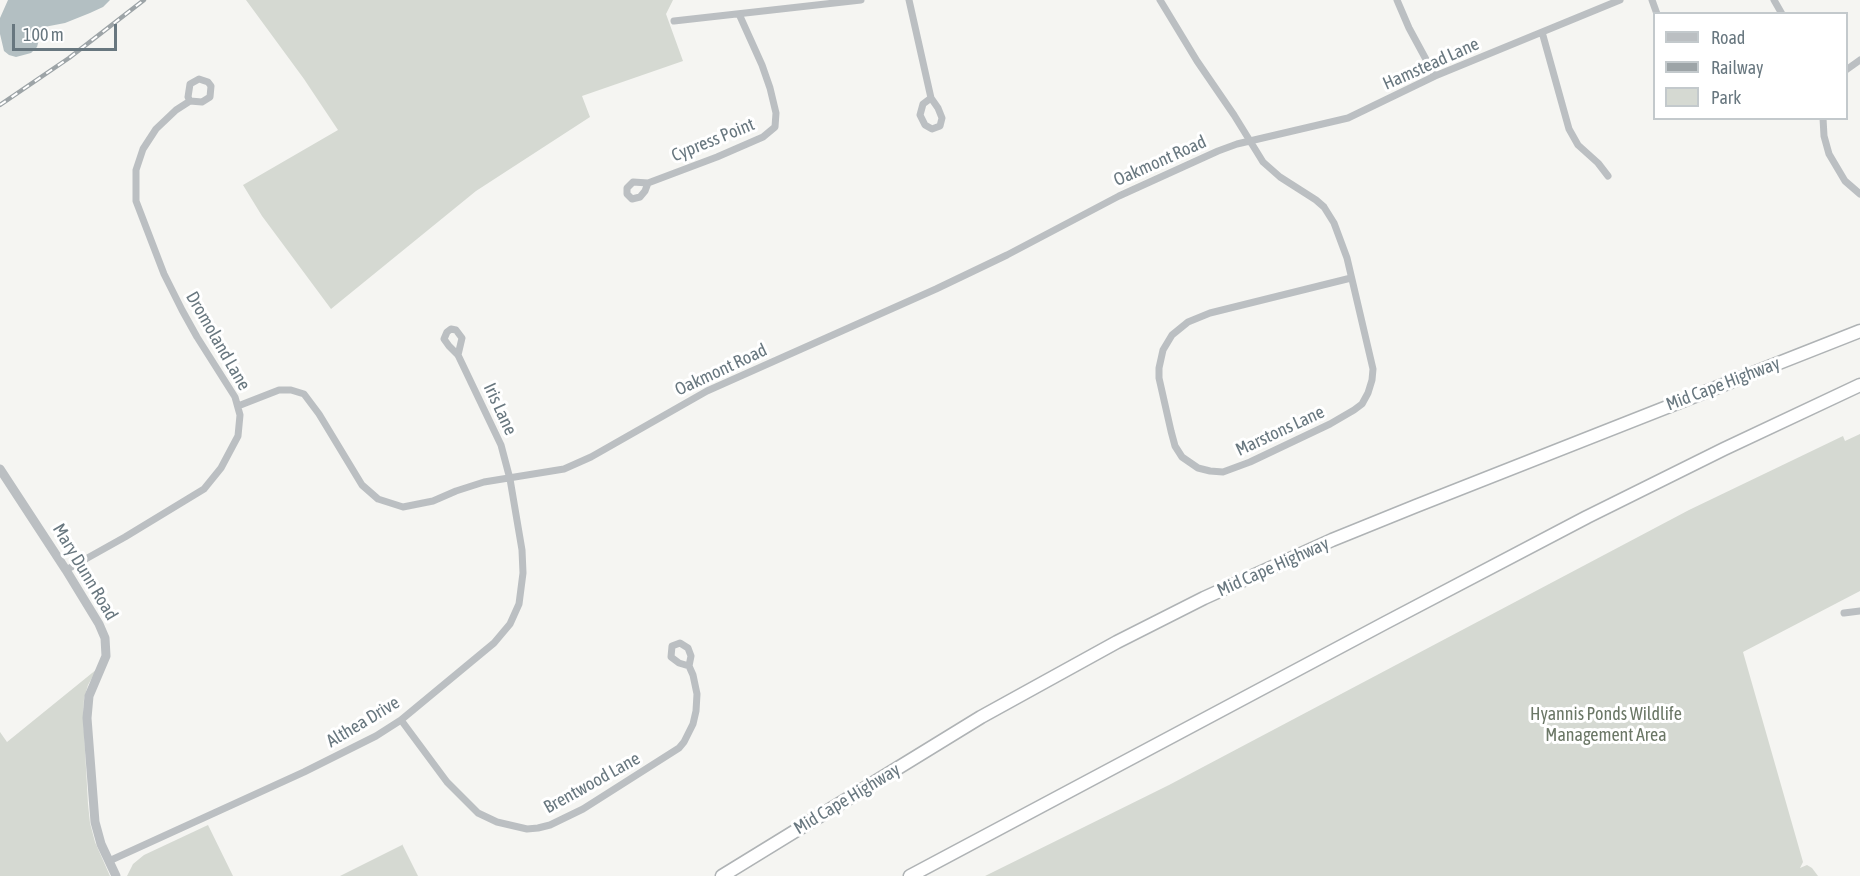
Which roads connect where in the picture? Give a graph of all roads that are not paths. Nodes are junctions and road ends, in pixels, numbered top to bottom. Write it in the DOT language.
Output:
graph roads {
  1 [pos="861,0"];
  2 [pos="909,0"];
  3 [pos="1160,0"];
  4 [pos="1397,0"];
  5 [pos="1620,0"];
  6 [pos="739,14"];
  7 [pos="674,21"];
  8 [pos="1542,32"];
  9 [pos="1435,76"];
  10 [pos="930,98"];
  11 [pos="190,101"];
  12 [pos="1823,120"];
  13 [pos="1249,141"];
  14 [pos="1608,176"];
  15 [pos="648,183"];
  16 [pos="1860,194"];
  17 [pos="1351,278"];
  18 [pos="1860,331"];
  19 [pos="458,355"];
  20 [pos="1860,385"];
  21 [pos="238,406"];
  22 [pos="0,469"];
  23 [pos="510,479"];
  24 [pos="66,570"];
  25 [pos="1860,611"];
  26 [pos="1844,613"];
  27 [pos="689,666"];
  28 [pos="401,720"];
  29 [pos="109,861"];
  30 [pos="116,876"];
  31 [pos="722,876"];
  32 [pos="910,876"];
  1 -- 6 [label="street"];
  2 -- 10 [label="street"];
  3 -- 13 [label="street, Marstons Lane"];
  4 -- 9 [label="street"];
  5 -- 8 [label="street, Hamstead Lane"];
  6 -- 7 [label="street"];
  6 -- 15 [label="street, Cypress Point"];
  8 -- 9 [label="street, Hamstead Lane"];
  8 -- 14 [label="street"];
  9 -- 13 [label="street, Hamstead Lane"];
  11 -- 21 [label="street, Dromoland Lane"];
  12 -- 16 [label="street"];
  13 -- 17 [label="street, Marstons Lane"];
  13 -- 23 [label="street, Oakmont Road"];
  17 -- 17 [label="street, Marstons Lane"];
  18 -- 31 [label="highway, Mid Cape Highway"];
  19 -- 23 [label="street, Iris Lane"];
  20 -- 32 [label="highway"];
  21 -- 23 [label="street, Oakmont Road"];
  21 -- 24 [label="street, Dromoland Lane"];
  22 -- 24 [label="street, Mary Dunn Road"];
  23 -- 28 [label="street, Althea Drive"];
  24 -- 29 [label="street, Mary Dunn Road"];
  25 -- 26 [label="street"];
  27 -- 28 [label="street, Brentwood Lane"];
  28 -- 29 [label="street, Althea Drive"];
  29 -- 30 [label="street, Mary Dunn Road"];
}
